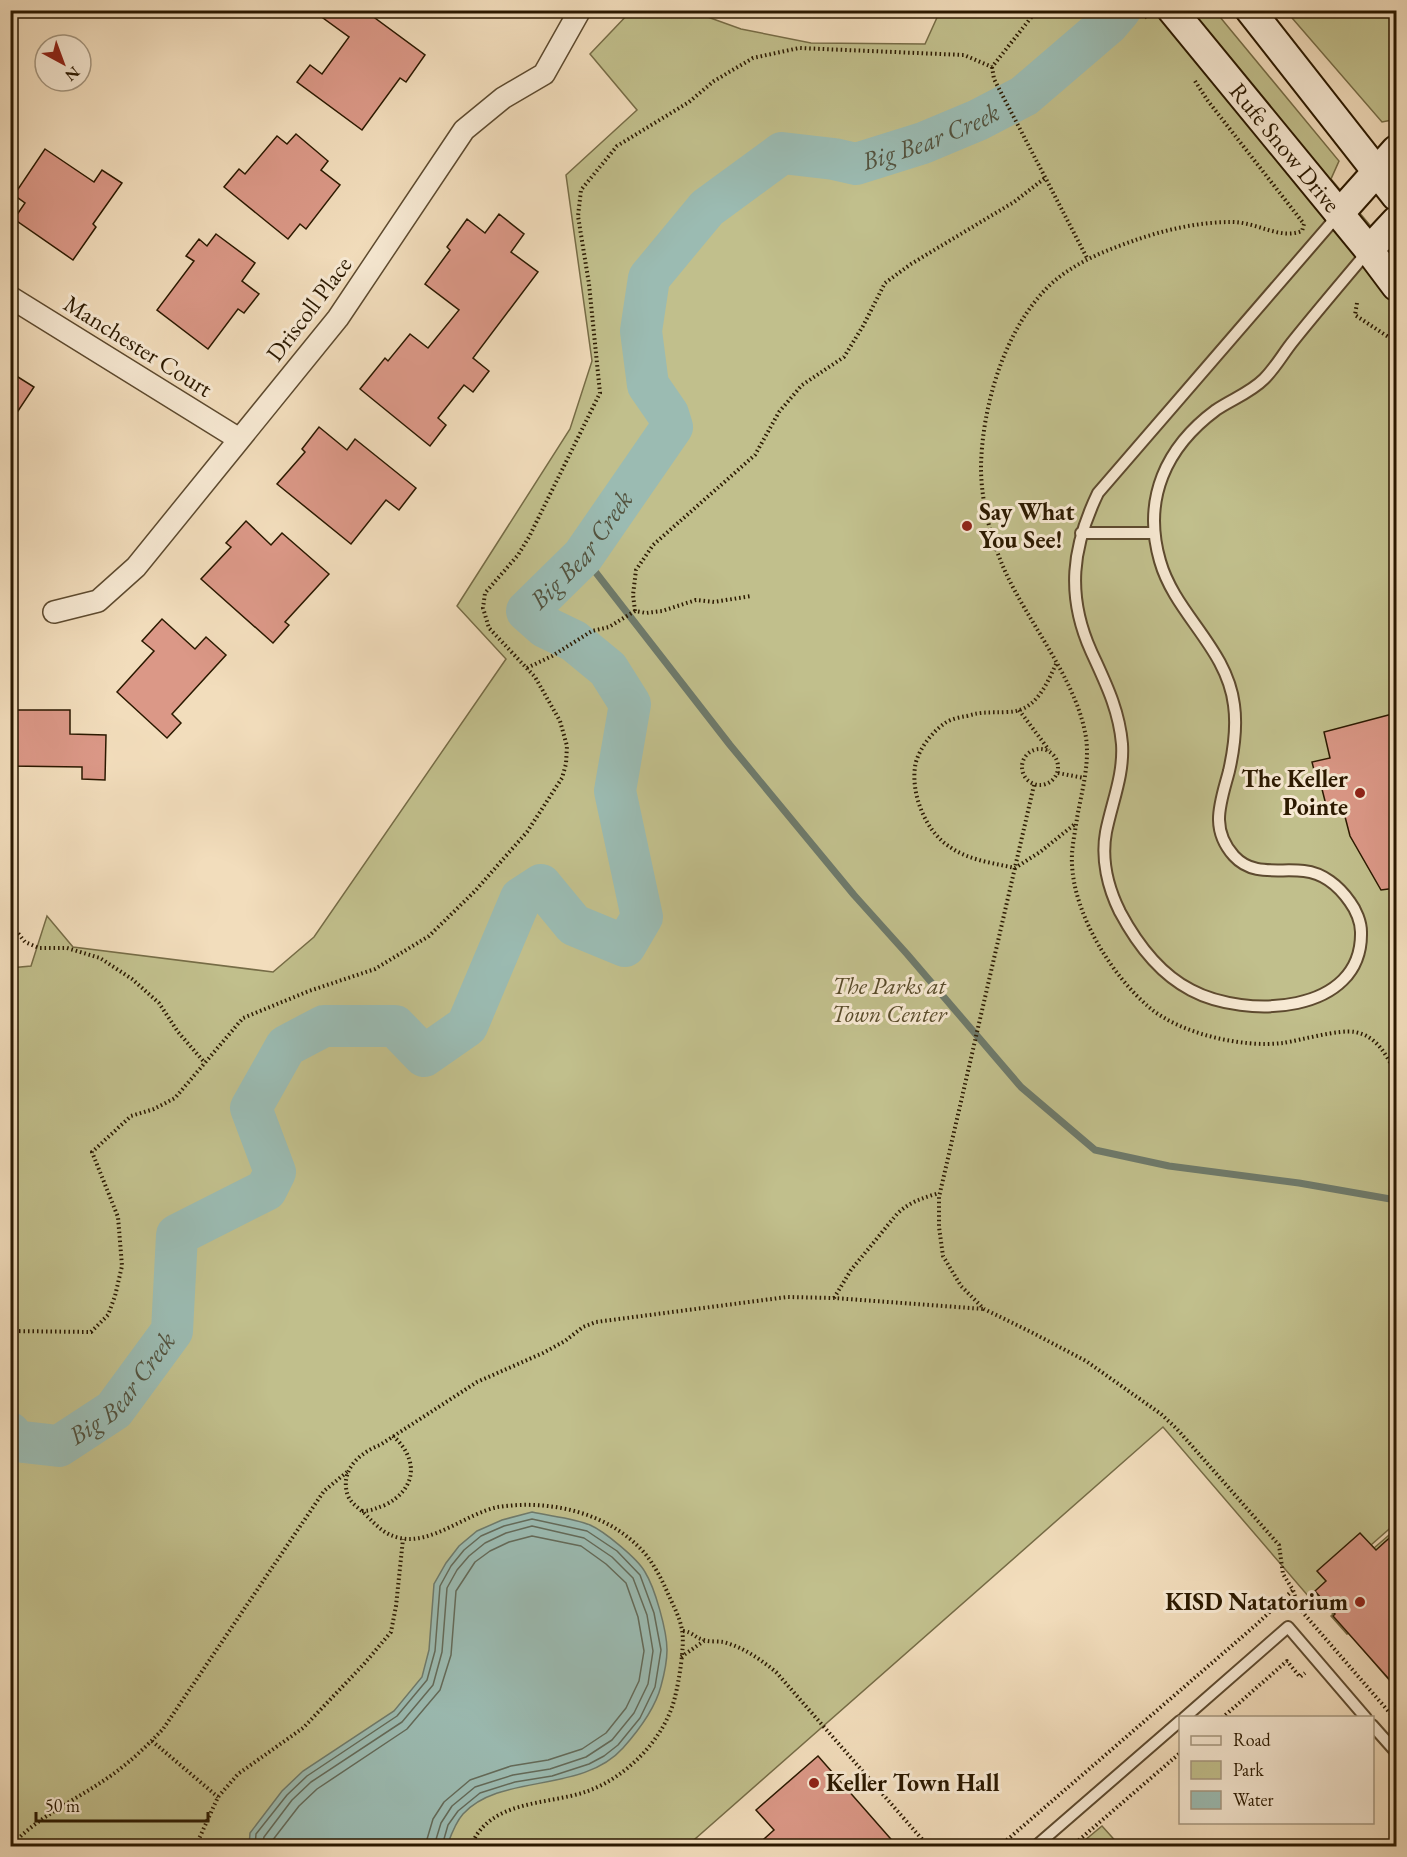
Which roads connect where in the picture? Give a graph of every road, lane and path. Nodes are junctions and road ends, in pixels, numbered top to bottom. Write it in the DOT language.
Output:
graph roads {
  1 [pos="580,10"];
  2 [pos="1037,10"];
  3 [pos="1172,10"];
  4 [pos="1250,10"];
  5 [pos="992,67"];
  6 [pos="1191,75"];
  7 [pos="1396,150"];
  8 [pos="1377,172"];
  9 [pos="1045,178"];
  10 [pos="1396,196"];
  11 [pos="1339,214"];
  12 [pos="1396,221"];
  13 [pos="1370,250"];
  14 [pos="1087,258"];
  15 [pos="1396,286"];
  16 [pos="10,297"];
  17 [pos="1357,303"];
  18 [pos="1396,342"];
  19 [pos="239,439"];
  20 [pos="1082,533"];
  21 [pos="1154,533"];
  22 [pos="751,596"];
  23 [pos="635,611"];
  24 [pos="54,612"];
  25 [pos="1056,664"];
  26 [pos="527,668"];
  27 [pos="1019,710"];
  28 [pos="1050,752"];
  29 [pos="1058,773"];
  30 [pos="1084,778"];
  31 [pos="1034,785"];
  32 [pos="1077,823"];
  33 [pos="1015,868"];
  34 [pos="10,923"];
  35 [pos="205,1063"];
  36 [pos="1396,1073"];
  37 [pos="940,1192"];
  38 [pos="834,1298"];
  39 [pos="984,1310"];
  40 [pos="10,1331"];
  41 [pos="393,1437"];
  42 [pos="347,1471"];
  43 [pos="361,1511"];
  44 [pos="403,1539"];
  45 [pos="1293,1590"];
  46 [pos="682,1631"];
  47 [pos="704,1641"];
  48 [pos="1334,1648"];
  49 [pos="681,1657"];
  50 [pos="1318,1662"];
  51 [pos="1186,1716"];
  52 [pos="1223,1716"];
  53 [pos="1364,1716"];
  54 [pos="1396,1720"];
  55 [pos="1179,1722"];
  56 [pos="1374,1727"];
  57 [pos="152,1741"];
  58 [pos="1396,1752"];
  59 [pos="1179,1754"];
  60 [pos="218,1797"];
  61 [pos="10,1846"];
  62 [pos="197,1846"];
  63 [pos="471,1846"];
  64 [pos="928,1846"];
  65 [pos="1000,1846"];
  66 [pos="1036,1846"];
  67 [pos="1072,1846"];
  1 -- 19 [label="street, Driscoll Place"];
  2 -- 5 [label="path"];
  3 -- 11 [label="main road, Rufe Snow Drive"];
  4 -- 8 [label="main road"];
  5 -- 9 [label="path"];
  5 -- 26 [label="path"];
  6 -- 14 [label="path"];
  7 -- 8 [label="main road"];
  8 -- 10 [label="main road"];
  8 -- 11 [label="main road"];
  9 -- 14 [label="path"];
  9 -- 23 [label="path"];
  11 -- 13 [label="main road, Rufe Snow Drive"];
  11 -- 20 [label="lane"];
  12 -- 13 [label="main road"];
  13 -- 15 [label="main road, Rufe Snow Drive"];
  13 -- 21 [label="lane"];
  14 -- 25 [label="path"];
  16 -- 19 [label="street, Manchester Court"];
  17 -- 18 [label="path"];
  19 -- 24 [label="street, Driscoll Place"];
  20 -- 21 [label="lane"];
  20 -- 21 [label="lane"];
  22 -- 23 [label="path"];
  23 -- 26 [label="path"];
  25 -- 27 [label="path"];
  25 -- 30 [label="path"];
  26 -- 35 [label="path"];
  27 -- 28 [label="path"];
  27 -- 33 [label="path"];
  28 -- 29 [label="path"];
  28 -- 31 [label="path"];
  29 -- 30 [label="path"];
  29 -- 31 [label="path"];
  30 -- 32 [label="path"];
  31 -- 33 [label="path"];
  32 -- 33 [label="path"];
  32 -- 36 [label="path"];
  33 -- 37 [label="path"];
  34 -- 35 [label="path"];
  35 -- 40 [label="path"];
  37 -- 38 [label="path"];
  37 -- 39 [label="path"];
  38 -- 39 [label="path"];
  38 -- 41 [label="path"];
  39 -- 45 [label="path"];
  41 -- 42 [label="path"];
  41 -- 43 [label="path"];
  42 -- 43 [label="path"];
  42 -- 57 [label="path"];
  43 -- 44 [label="path"];
  44 -- 46 [label="path"];
  44 -- 60 [label="path"];
  45 -- 48 [label="path"];
  45 -- 65 [label="path"];
  46 -- 47 [label="path"];
  46 -- 49 [label="path"];
  47 -- 49 [label="path"];
  47 -- 64 [label="path"];
  48 -- 50 [label="path"];
  48 -- 54 [label="path"];
  49 -- 63 [label="path"];
  50 -- 51 [label="lane"];
  50 -- 52 [label="path"];
  50 -- 53 [label="lane"];
  55 -- 66 [label="lane"];
  56 -- 58 [label="lane"];
  57 -- 60 [label="path"];
  57 -- 61 [label="path"];
  59 -- 67 [label="path"];
  60 -- 62 [label="path"];
}
